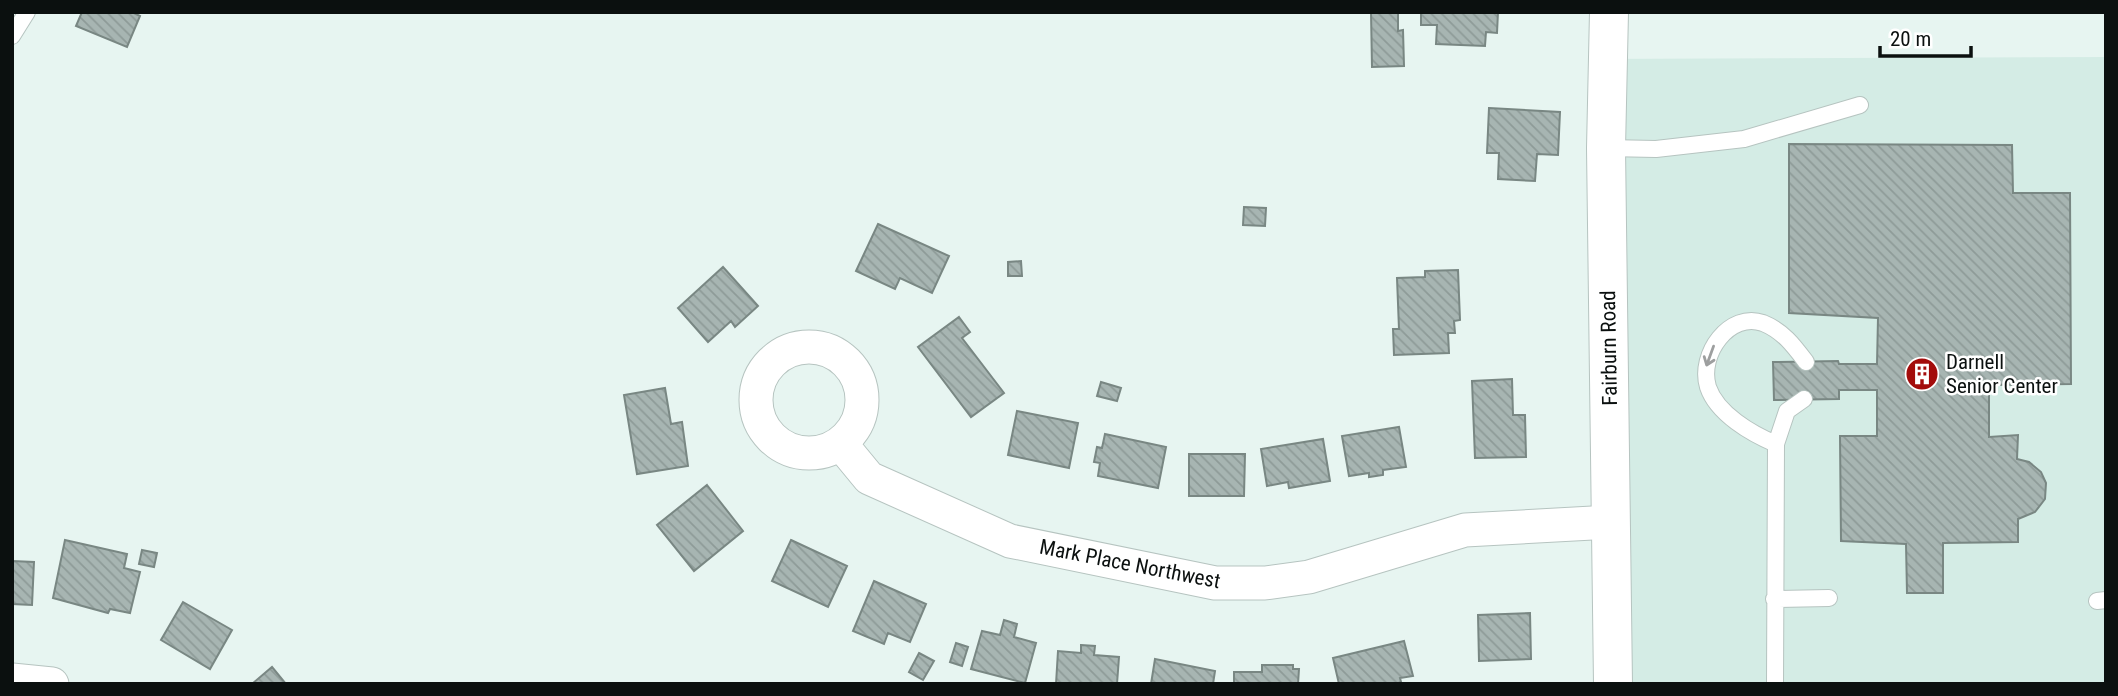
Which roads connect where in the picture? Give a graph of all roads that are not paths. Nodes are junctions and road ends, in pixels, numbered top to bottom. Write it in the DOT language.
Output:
graph roads {
  1 [pos="27,12"];
  2 [pos="1609,12"];
  3 [pos="12,36"];
  4 [pos="1860,105"];
  5 [pos="1606,148"];
  6 [pos="1806,362"];
  7 [pos="1804,399"];
  8 [pos="841,444"];
  9 [pos="1776,444"];
  10 [pos="1611,522"];
  11 [pos="1829,597"];
  12 [pos="1774,598"];
  13 [pos="12,680"];
  14 [pos="52,684"];
  15 [pos="1613,684"];
  16 [pos="1775,684"];
  1 -- 3 [label="lane"];
  2 -- 5 [label="street, Fairburn Road"];
  4 -- 5 [label="lane"];
  5 -- 10 [label="street, Fairburn Road"];
  6 -- 9 [label="lane, one-way"];
  7 -- 9 [label="lane"];
  8 -- 10 [label="street, Mark Place Northwest"];
  9 -- 12 [label="lane"];
  10 -- 15 [label="street, Fairburn Road"];
  11 -- 12 [label="lane"];
  12 -- 16 [label="lane"];
  13 -- 14 [label="street"];
}
